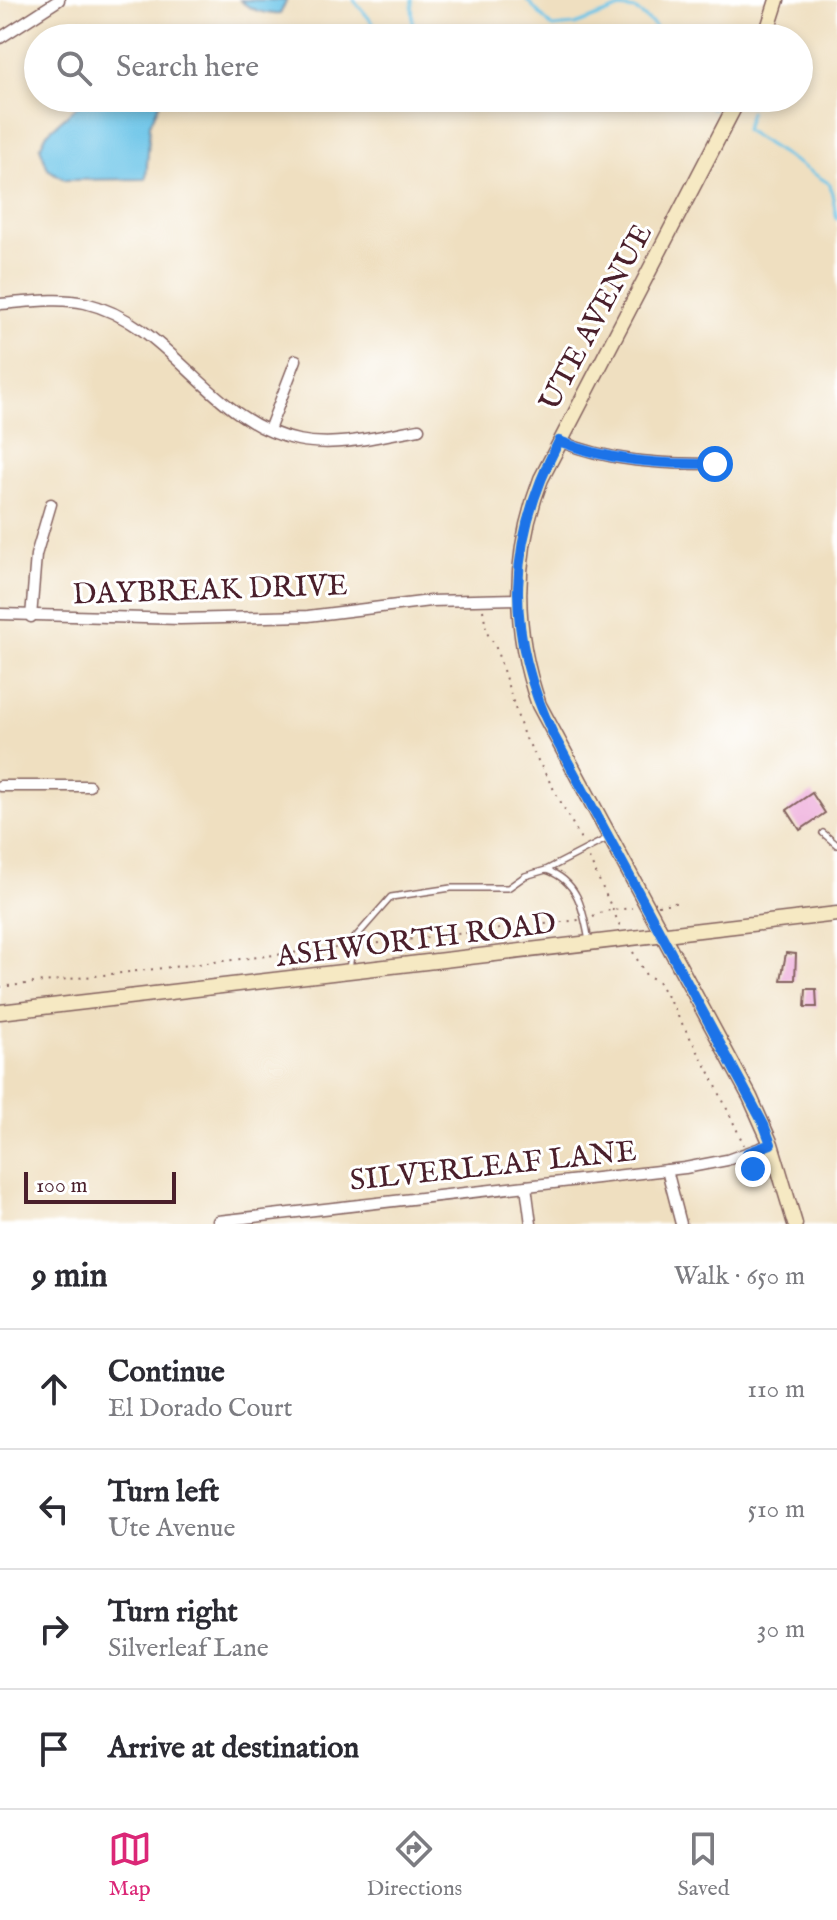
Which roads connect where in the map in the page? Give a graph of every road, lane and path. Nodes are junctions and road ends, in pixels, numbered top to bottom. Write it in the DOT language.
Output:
graph roads {
  1 [pos="59,0"];
  2 [pos="776,0"];
  3 [pos="769,24"];
  4 [pos="0,38"];
  5 [pos="732,112"];
  6 [pos="0,304"];
  7 [pos="296,360"];
  8 [pos="419,429"];
  9 [pos="269,430"];
  10 [pos="559,441"];
  11 [pos="715,464"];
  12 [pos="51,504"];
  13 [pos="517,599"];
  14 [pos="483,600"];
  15 [pos="0,614"];
  16 [pos="31,617"];
  17 [pos="0,786"];
  18 [pos="89,786"];
  19 [pos="823,833"];
  20 [pos="609,837"];
  21 [pos="837,845"];
  22 [pos="586,850"];
  23 [pos="546,870"];
  24 [pos="681,902"];
  25 [pos="647,906"];
  26 [pos="612,910"];
  27 [pos="837,914"];
  28 [pos="585,919"];
  29 [pos="663,935"];
  30 [pos="627,940"];
  31 [pos="590,946"];
  32 [pos="352,947"];
  33 [pos="349,973"];
  34 [pos="0,987"];
  35 [pos="0,1012"];
  36 [pos="771,1144"];
  37 [pos="747,1153"];
  38 [pos="753,1169"];
  39 [pos="667,1170"];
  40 [pos="526,1186"];
  41 [pos="282,1219"];
  42 [pos="218,1221"];
  43 [pos="531,1224"];
  44 [pos="681,1224"];
  45 [pos="795,1224"];
  1 -- 4 [label="street"];
  2 -- 3 [label="main road"];
  5 -- 10 [label="main road, UTE AVENUE"];
  6 -- 9 [label="street"];
  7 -- 9 [label="street"];
  8 -- 9 [label="street"];
  10 -- 11 [label="street"];
  10 -- 13 [label="main road, UTE AVENUE"];
  12 -- 16 [label="street"];
  13 -- 14 [label="street, DAYBREAK DRIVE"];
  13 -- 20 [label="main road, UTE AVENUE"];
  14 -- 16 [label="street, DAYBREAK DRIVE"];
  14 -- 22 [label="path"];
  15 -- 16 [label="street, DAYBREAK DRIVE"];
  17 -- 18 [label="street"];
  19 -- 21 [label="lane"];
  20 -- 22 [label="lane"];
  20 -- 25 [label="main road, UTE AVENUE"];
  22 -- 23 [label="lane"];
  22 -- 26 [label="path"];
  23 -- 28 [label="lane"];
  23 -- 32 [label="lane"];
  24 -- 25 [label="path"];
  25 -- 26 [label="path"];
  25 -- 29 [label="main road, UTE AVENUE"];
  26 -- 28 [label="path"];
  26 -- 30 [label="path"];
  27 -- 29 [label="main road, ASHWORTH ROAD"];
  28 -- 31 [label="lane"];
  28 -- 32 [label="path"];
  29 -- 30 [label="main road, ASHWORTH ROAD"];
  29 -- 36 [label="main road, UTE AVENUE"];
  30 -- 31 [label="main road, ASHWORTH ROAD"];
  30 -- 37 [label="path"];
  31 -- 33 [label="main road, ASHWORTH ROAD"];
  32 -- 33 [label="lane"];
  32 -- 34 [label="path"];
  33 -- 35 [label="main road, ASHWORTH ROAD"];
  36 -- 37 [label="street, SILVERLEAF LANE"];
  36 -- 45 [label="main road, UTE AVENUE"];
  37 -- 38 [label="path"];
  37 -- 39 [label="street, SILVERLEAF LANE"];
  39 -- 40 [label="street, SILVERLEAF LANE"];
  39 -- 44 [label="street"];
  40 -- 41 [label="street, SILVERLEAF LANE"];
  40 -- 43 [label="street"];
  41 -- 42 [label="street, SILVERLEAF LANE"];
}
